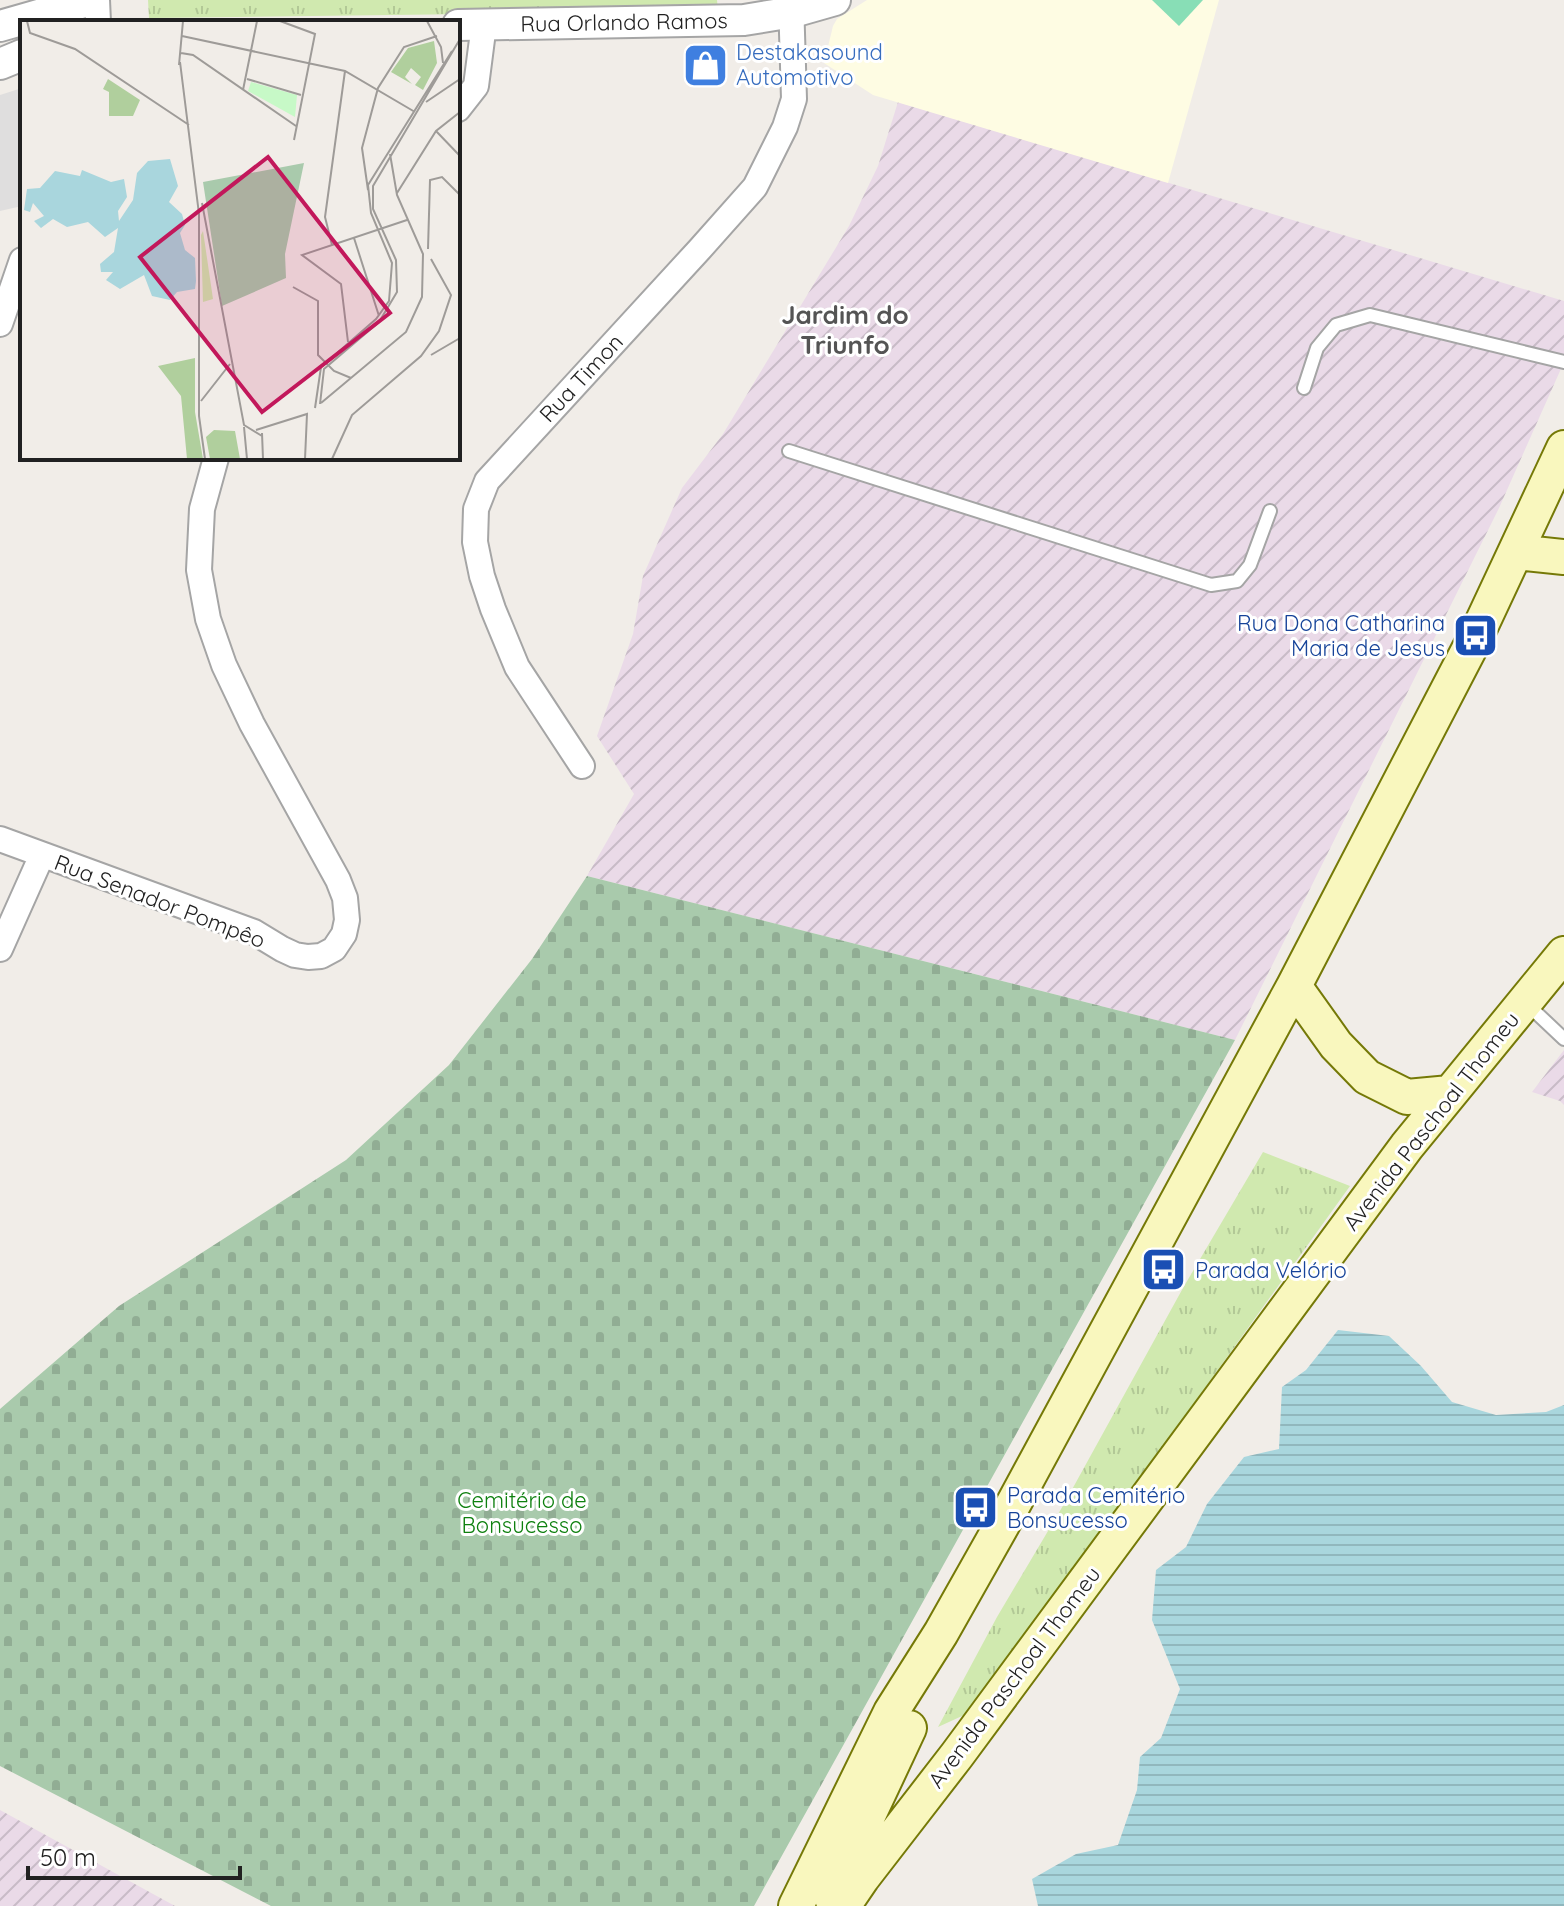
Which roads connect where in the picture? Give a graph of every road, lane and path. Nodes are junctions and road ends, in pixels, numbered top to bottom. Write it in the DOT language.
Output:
graph roads {
  1 [pos="94,0"];
  2 [pos="835,0"];
  3 [pos="792,6"];
  4 [pos="20,20"];
  5 [pos="22,20"];
  6 [pos="98,20"];
  7 [pos="471,24"];
  8 [pos="0,26"];
  9 [pos="20,56"];
  10 [pos="0,64"];
  11 [pos="460,106"];
  12 [pos="20,266"];
  13 [pos="0,324"];
  14 [pos="1564,362"];
  15 [pos="1304,388"];
  16 [pos="1564,448"];
  17 [pos="789,451"];
  18 [pos="215,460"];
  19 [pos="1270,511"];
  20 [pos="1516,552"];
  21 [pos="1564,557"];
  22 [pos="582,766"];
  23 [pos="0,839"];
  24 [pos="42,855"];
  25 [pos="0,949"];
  26 [pos="1564,954"];
  27 [pos="1294,986"];
  28 [pos="1525,1002"];
  29 [pos="1564,1039"];
  30 [pos="1450,1093"];
  31 [pos="941,1633"];
  32 [pos="796,1906"];
  33 [pos="829,1906"];
  34 [pos="843,1906"];
  1 -- 5 [label="street"];
  1 -- 6 [label="street"];
  2 -- 3 [label="street, Rua Orlando Ramos"];
  3 -- 7 [label="street, Rua Orlando Ramos"];
  3 -- 22 [label="street, Rua Timon"];
  4 -- 8 [label="street"];
  7 -- 11 [label="street"];
  9 -- 10 [label="street"];
  12 -- 13 [label="street"];
  14 -- 15 [label="lane"];
  16 -- 20 [label="main road"];
  17 -- 19 [label="lane"];
  18 -- 24 [label="street, Rua Senador Pompêo"];
  20 -- 21 [label="main road"];
  20 -- 27 [label="main road"];
  23 -- 24 [label="street, Rua Senador Pompêo"];
  24 -- 25 [label="street"];
  26 -- 28 [label="main road, Avenida Paschoal Thomeu"];
  27 -- 30 [label="main road"];
  27 -- 31 [label="main road"];
  28 -- 29 [label="lane"];
  28 -- 30 [label="main road, Avenida Paschoal Thomeu"];
  30 -- 34 [label="main road, Avenida Paschoal Thomeu"];
  31 -- 32 [label="main road"];
  31 -- 33 [label="main road"];
}
